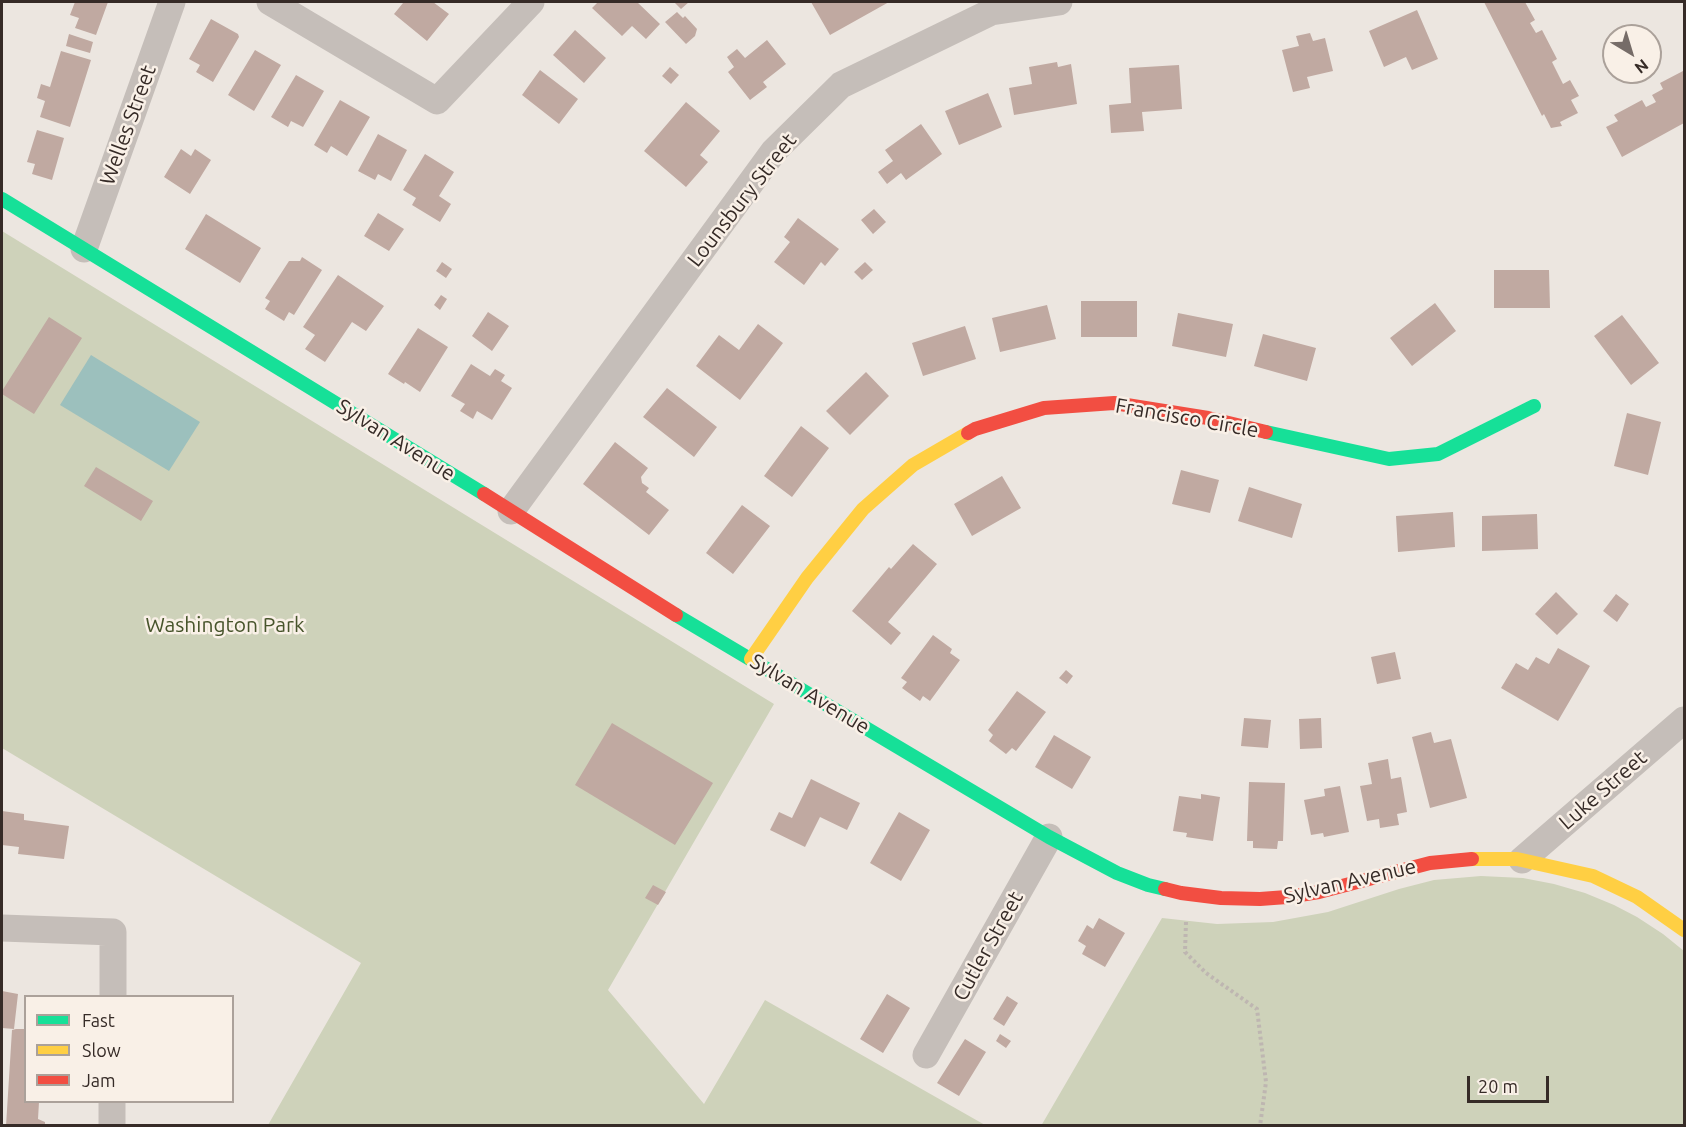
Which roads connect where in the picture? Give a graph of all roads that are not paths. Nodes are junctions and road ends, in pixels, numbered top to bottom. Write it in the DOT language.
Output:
graph roads {
  1 [pos="172,2"];
  2 [pos="270,2"];
  3 [pos="531,2"];
  4 [pos="1059,2"];
  5 [pos="2,200"];
  6 [pos="84,249"];
  7 [pos="1534,406"];
  8 [pos="511,511"];
  9 [pos="751,659"];
  10 [pos="1684,720"];
  11 [pos="1049,837"];
  12 [pos="1522,860"];
  13 [pos="2,928"];
  14 [pos="1684,930"];
  15 [pos="113,995"];
  16 [pos="926,1055"];
  17 [pos="112,1103"];
  18 [pos="112,1125"];
  1 -- 6 [label="street, Welles Street"];
  2 -- 3 [label="street"];
  4 -- 8 [label="street, Lounsbury Street"];
  5 -- 6 [label="street, Sylvan Avenue"];
  6 -- 8 [label="street, Sylvan Avenue"];
  7 -- 9 [label="street, Francisco Circle"];
  8 -- 9 [label="street, Sylvan Avenue"];
  9 -- 11 [label="street, Sylvan Avenue"];
  10 -- 12 [label="street, Luke Street"];
  11 -- 12 [label="street, Sylvan Avenue"];
  11 -- 16 [label="street, Cutler Street"];
  12 -- 14 [label="street, Sylvan Avenue"];
  13 -- 15 [label="street"];
  17 -- 18 [label="street"];
}
